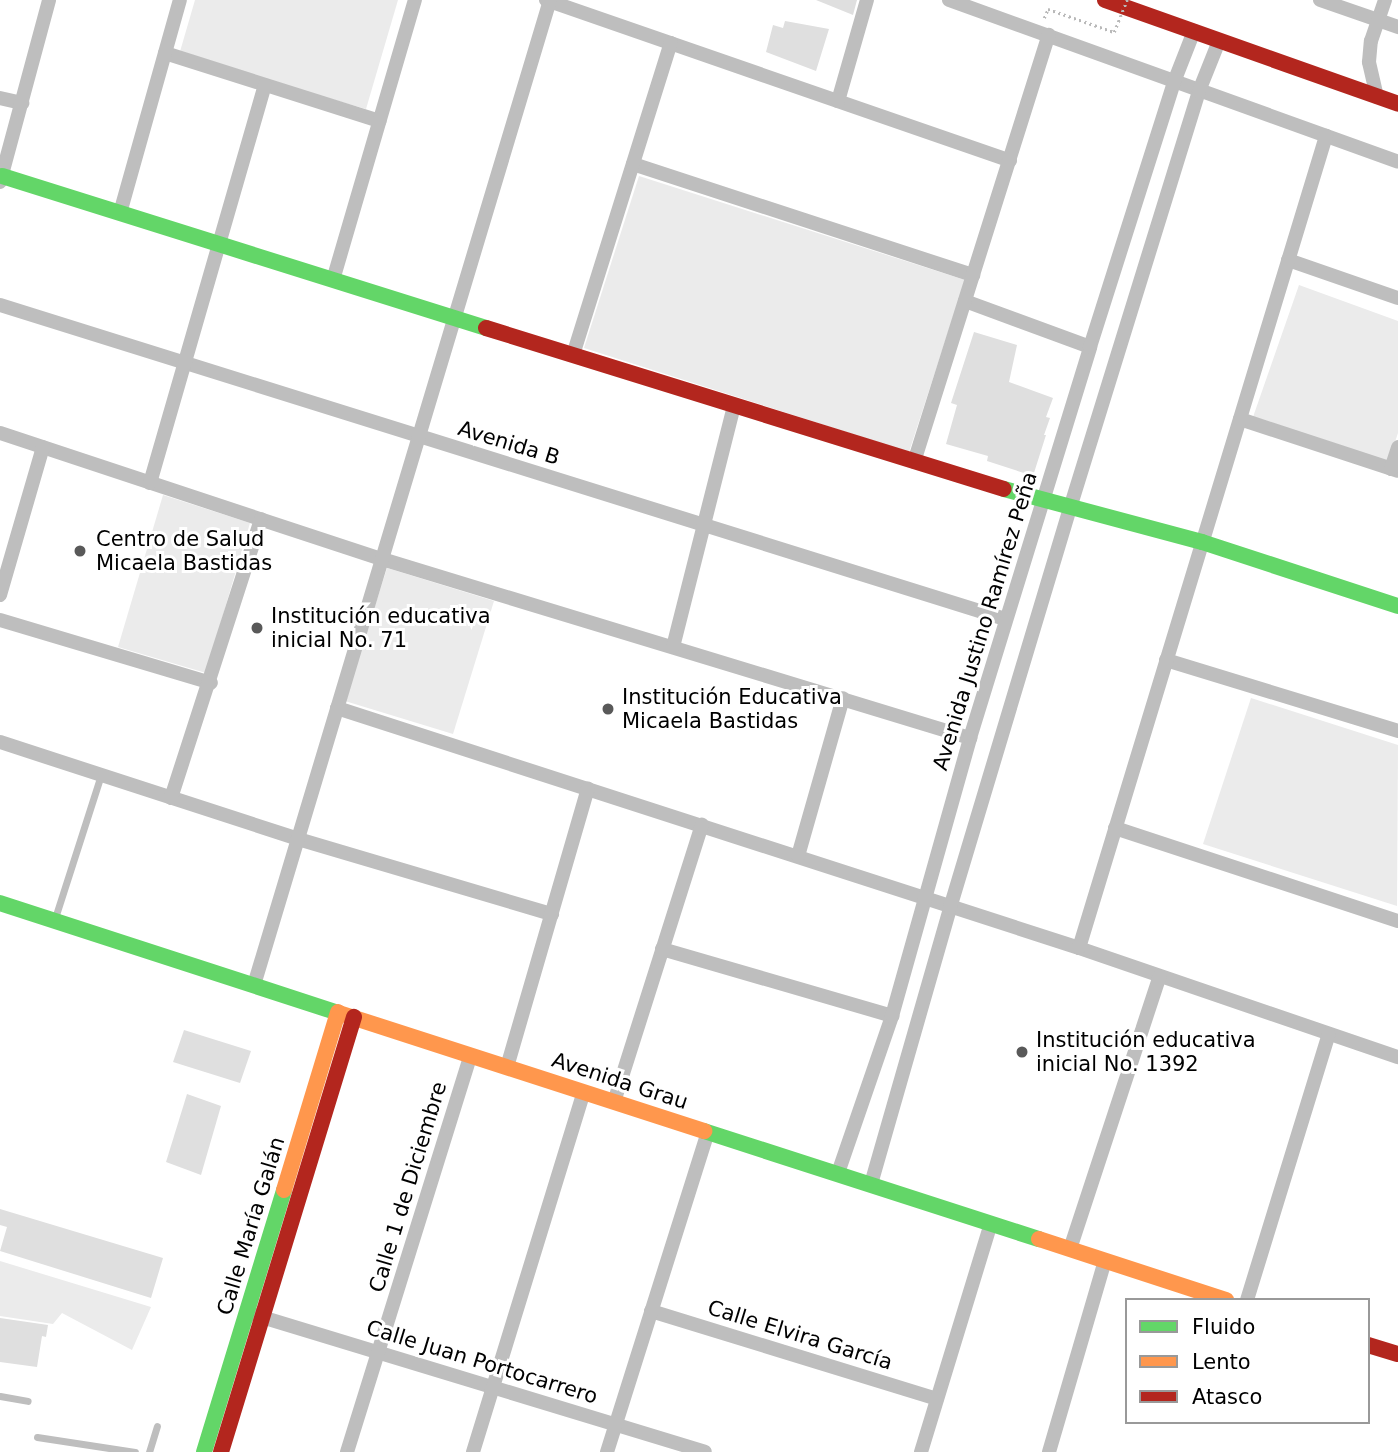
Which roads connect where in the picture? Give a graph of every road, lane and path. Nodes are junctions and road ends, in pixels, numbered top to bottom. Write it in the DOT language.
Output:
graph roads {
  1 [pos="50,0"];
  2 [pos="180,0"];
  3 [pos="415,0"];
  4 [pos="548,0"];
  5 [pos="867,0"];
  6 [pos="949,0"];
  7 [pos="1105,0"];
  8 [pos="1127,0"];
  9 [pos="1320,0"];
  10 [pos="1385,0"];
  11 [pos="1044,18"];
  12 [pos="1378,20"];
  13 [pos="1398,27"];
  14 [pos="1194,31"];
  15 [pos="1049,35"];
  16 [pos="1219,41"];
  17 [pos="671,43"];
  18 [pos="165,53"];
  19 [pos="1174,82"];
  20 [pos="265,85"];
  21 [pos="1199,91"];
  22 [pos="1377,97"];
  23 [pos="0,98"];
  24 [pos="838,101"];
  25 [pos="22,103"];
  26 [pos="1398,104"];
  27 [pos="380,121"];
  28 [pos="1326,136"];
  29 [pos="1010,160"];
  30 [pos="1398,162"];
  31 [pos="633,164"];
  32 [pos="1,179"];
  33 [pos="120,213"];
  34 [pos="217,244"];
  35 [pos="1288,260"];
  36 [pos="974,275"];
  37 [pos="333,280"];
  38 [pos="1398,298"];
  39 [pos="965,302"];
  40 [pos="0,305"];
  41 [pos="454,318"];
  42 [pos="1090,347"];
  43 [pos="573,355"];
  44 [pos="183,363"];
  45 [pos="734,406"];
  46 [pos="1240,419"];
  47 [pos="0,433"];
  48 [pos="419,437"];
  49 [pos="43,447"];
  50 [pos="1398,447"];
  51 [pos="914,462"];
  52 [pos="1394,470"];
  53 [pos="150,483"];
  54 [pos="1043,501"];
  55 [pos="1070,508"];
  56 [pos="261,519"];
  57 [pos="706,527"];
  58 [pos="1202,542"];
  59 [pos="382,559"];
  60 [pos="0,595"];
  61 [pos="1398,606"];
  62 [pos="1005,619"];
  63 [pos="0,620"];
  64 [pos="673,647"];
  65 [pos="1166,660"];
  66 [pos="211,683"];
  67 [pos="843,698"];
  68 [pos="337,708"];
  69 [pos="1398,731"];
  70 [pos="970,738"];
  71 [pos="0,742"];
  72 [pos="101,775"];
  73 [pos="588,789"];
  74 [pos="171,798"];
  75 [pos="702,825"];
  76 [pos="1115,828"];
  77 [pos="298,839"];
  78 [pos="798,856"];
  79 [pos="925,901"];
  80 [pos="0,903"];
  81 [pos="950,908"];
  82 [pos="552,914"];
  83 [pos="54,920"];
  84 [pos="1398,921"];
  85 [pos="1079,948"];
  86 [pos="663,949"];
  87 [pos="1160,976"];
  88 [pos="254,985"];
  89 [pos="346,1014"];
  90 [pos="892,1016"];
  91 [pos="1329,1034"];
  92 [pos="471,1055"];
  93 [pos="1398,1057"];
  94 [pos="507,1067"];
  95 [pos="584,1092"];
  96 [pos="614,1102"];
  97 [pos="708,1132"];
  98 [pos="838,1172"];
  99 [pos="871,1184"];
  100 [pos="990,1223"];
  101 [pos="1070,1249"];
  102 [pos="1105,1261"];
  103 [pos="1221,1298"];
  104 [pos="1248,1298"];
  105 [pos="651,1311"];
  106 [pos="246,1313"];
  107 [pos="262,1317"];
  108 [pos="1370,1346"];
  109 [pos="378,1352"];
  110 [pos="1398,1354"];
  111 [pos="493,1387"];
  112 [pos="0,1396"];
  113 [pos="937,1399"];
  114 [pos="28,1401"];
  115 [pos="616,1425"];
  116 [pos="157,1426"];
  117 [pos="37,1437"];
  118 [pos="135,1452"];
  119 [pos="149,1452"];
  120 [pos="204,1452"];
  121 [pos="221,1452"];
  122 [pos="347,1452"];
  123 [pos="473,1452"];
  124 [pos="607,1452"];
  125 [pos="705,1452"];
  126 [pos="921,1452"];
  127 [pos="1049,1452"];
  1 -- 25 [label="street"];
  2 -- 18 [label="street"];
  3 -- 27 [label="street"];
  4 -- 17 [label="street"];
  4 -- 41 [label="street"];
  5 -- 24 [label="street"];
  6 -- 15 [label="street"];
  7 -- 14 [label="main road"];
  8 -- 11 [label="path, bridge"];
  9 -- 12 [label="street"];
  10 -- 12 [label="street"];
  12 -- 13 [label="street"];
  12 -- 22 [label="street"];
  14 -- 16 [label="main road"];
  14 -- 19 [label="street, Avenida Justino Ramírez Peña"];
  15 -- 19 [label="street"];
  15 -- 29 [label="street"];
  16 -- 21 [label="street"];
  16 -- 22 [label="main road"];
  17 -- 24 [label="street"];
  17 -- 31 [label="street"];
  18 -- 20 [label="street"];
  18 -- 33 [label="street"];
  19 -- 21 [label="street"];
  19 -- 42 [label="street, Avenida Justino Ramírez Peña"];
  20 -- 27 [label="street"];
  20 -- 34 [label="street"];
  21 -- 28 [label="street"];
  21 -- 55 [label="street"];
  22 -- 26 [label="main road"];
  23 -- 25 [label="street"];
  24 -- 29 [label="street"];
  25 -- 32 [label="street"];
  27 -- 37 [label="street"];
  28 -- 30 [label="street"];
  28 -- 35 [label="street"];
  29 -- 36 [label="street"];
  31 -- 36 [label="street"];
  31 -- 43 [label="street"];
  32 -- 33 [label="main road"];
  33 -- 34 [label="main road"];
  34 -- 37 [label="main road"];
  34 -- 44 [label="street"];
  35 -- 38 [label="street"];
  35 -- 46 [label="street"];
  36 -- 39 [label="street"];
  37 -- 41 [label="main road"];
  39 -- 42 [label="street"];
  39 -- 51 [label="street"];
  40 -- 44 [label="street, Avenida B"];
  41 -- 43 [label="main road"];
  41 -- 48 [label="street"];
  42 -- 54 [label="street, Avenida Justino Ramírez Peña"];
  43 -- 45 [label="main road"];
  44 -- 48 [label="street, Avenida B"];
  44 -- 53 [label="street"];
  45 -- 51 [label="main road"];
  45 -- 57 [label="street"];
  46 -- 52 [label="street"];
  46 -- 58 [label="street"];
  47 -- 49 [label="street"];
  48 -- 57 [label="street, Avenida B"];
  48 -- 59 [label="street"];
  49 -- 53 [label="street"];
  49 -- 60 [label="street"];
  50 -- 52 [label="street"];
  51 -- 54 [label="main road"];
  53 -- 56 [label="street"];
  54 -- 55 [label="main road"];
  54 -- 62 [label="street, Avenida Justino Ramírez Peña"];
  55 -- 58 [label="main road"];
  55 -- 81 [label="street"];
  56 -- 59 [label="street"];
  56 -- 66 [label="street"];
  57 -- 62 [label="street, Avenida B"];
  57 -- 64 [label="street"];
  58 -- 61 [label="main road"];
  58 -- 65 [label="street"];
  59 -- 64 [label="street"];
  59 -- 68 [label="street"];
  62 -- 70 [label="street, Avenida Justino Ramírez Peña"];
  63 -- 66 [label="street"];
  64 -- 67 [label="street"];
  65 -- 69 [label="street"];
  65 -- 76 [label="street"];
  66 -- 74 [label="street"];
  67 -- 70 [label="street"];
  67 -- 78 [label="street"];
  68 -- 73 [label="street"];
  68 -- 77 [label="street"];
  70 -- 79 [label="street, Avenida Justino Ramírez Peña"];
  71 -- 72 [label="street"];
  72 -- 74 [label="street"];
  72 -- 83 [label="lane"];
  73 -- 75 [label="street"];
  73 -- 82 [label="street"];
  74 -- 77 [label="street"];
  75 -- 78 [label="street"];
  75 -- 86 [label="street"];
  76 -- 84 [label="street"];
  76 -- 85 [label="street"];
  77 -- 82 [label="street"];
  77 -- 88 [label="street"];
  78 -- 79 [label="street"];
  79 -- 81 [label="street"];
  79 -- 90 [label="street, Avenida Justino Ramírez Peña"];
  80 -- 83 [label="main road, Avenida Grau"];
  81 -- 85 [label="street"];
  81 -- 99 [label="street"];
  82 -- 94 [label="street"];
  83 -- 88 [label="main road, Avenida Grau"];
  85 -- 87 [label="street"];
  86 -- 90 [label="street"];
  86 -- 96 [label="street"];
  87 -- 91 [label="street"];
  87 -- 101 [label="street"];
  88 -- 89 [label="main road, Avenida Grau"];
  89 -- 92 [label="main road, Avenida Grau"];
  89 -- 106 [label="main road, Calle María Galán"];
  89 -- 107 [label="main road, Calle María Galán"];
  90 -- 98 [label="street, Avenida Justino Ramírez Peña"];
  91 -- 93 [label="street"];
  91 -- 104 [label="street"];
  92 -- 94 [label="main road, Avenida Grau"];
  92 -- 109 [label="street, Calle 1 de Diciembre"];
  94 -- 95 [label="main road, Avenida Grau"];
  95 -- 96 [label="main road, Avenida Grau"];
  95 -- 111 [label="street"];
  96 -- 97 [label="main road, Avenida Grau"];
  97 -- 98 [label="main road, Avenida Grau"];
  97 -- 105 [label="street"];
  98 -- 99 [label="main road, Avenida Grau"];
  99 -- 100 [label="main road, Avenida Grau"];
  100 -- 101 [label="main road, Avenida Grau"];
  100 -- 113 [label="street"];
  101 -- 102 [label="main road, Avenida Grau"];
  102 -- 103 [label="main road, Avenida Grau"];
  102 -- 127 [label="street"];
  105 -- 113 [label="street, Calle Elvira García"];
  105 -- 115 [label="street"];
  106 -- 107 [label="street, Calle Juan Portocarrero"];
  106 -- 120 [label="main road, Calle María Galán"];
  107 -- 109 [label="street, Calle Juan Portocarrero"];
  107 -- 121 [label="main road, Calle María Galán"];
  108 -- 110 [label="main road"];
  109 -- 111 [label="street, Calle Juan Portocarrero"];
  109 -- 122 [label="street, Calle 1 de Diciembre"];
  111 -- 115 [label="street, Calle Juan Portocarrero"];
  111 -- 123 [label="street"];
  112 -- 114 [label="lane"];
  113 -- 126 [label="street"];
  115 -- 124 [label="street"];
  115 -- 125 [label="street, Calle Juan Portocarrero"];
  116 -- 119 [label="lane"];
  117 -- 118 [label="lane"];
}
